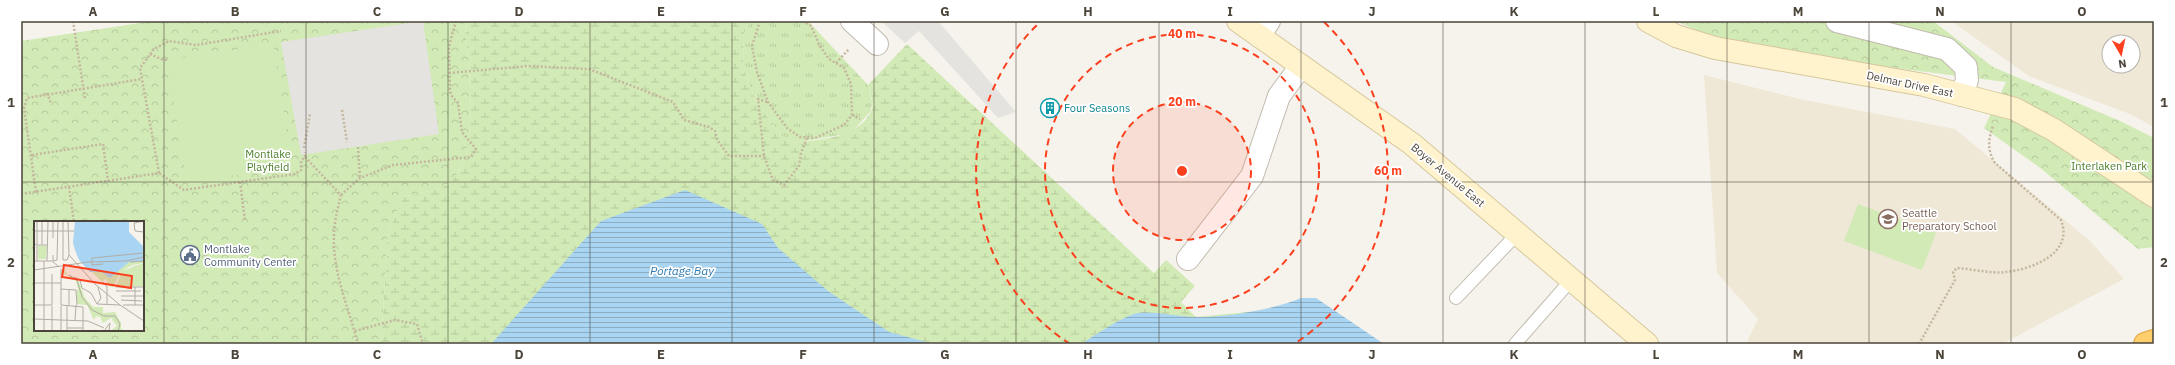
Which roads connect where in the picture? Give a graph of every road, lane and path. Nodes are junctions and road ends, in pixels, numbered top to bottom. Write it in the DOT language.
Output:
graph roads {
  1 [pos="73,21"];
  2 [pos="456,21"];
  3 [pos="760,21"];
  4 [pos="804,21"];
  5 [pos="852,21"];
  6 [pos="1238,21"];
  7 [pos="1648,21"];
  8 [pos="1837,21"];
  9 [pos="1264,28"];
  10 [pos="281,31"];
  11 [pos="876,44"];
  12 [pos="150,54"];
  13 [pos="167,60"];
  14 [pos="1301,66"];
  15 [pos="449,73"];
  16 [pos="142,79"];
  17 [pos="84,88"];
  18 [pos="47,93"];
  19 [pos="1962,95"];
  20 [pos="85,99"];
  21 [pos="768,102"];
  22 [pos="50,103"];
  23 [pos="342,110"];
  24 [pos="310,114"];
  25 [pos="852,115"];
  26 [pos="860,119"];
  27 [pos="1993,125"];
  28 [pos="808,138"];
  29 [pos="347,142"];
  30 [pos="358,147"];
  31 [pos="304,148"];
  32 [pos="305,152"];
  33 [pos="32,155"];
  34 [pos="764,156"];
  35 [pos="306,157"];
  36 [pos="159,174"];
  37 [pos="360,178"];
  38 [pos="108,181"];
  39 [pos="240,182"];
  40 [pos="69,187"];
  41 [pos="36,192"];
  42 [pos="21,194"];
  43 [pos="341,195"];
  44 [pos="2154,196"];
  45 [pos="74,221"];
  46 [pos="245,221"];
  47 [pos="1518,233"];
  48 [pos="1188,259"];
  49 [pos="1572,279"];
  50 [pos="1456,298"];
  51 [pos="354,331"];
  52 [pos="2154,341"];
  53 [pos="358,344"];
  54 [pos="423,344"];
  55 [pos="1515,344"];
  56 [pos="1647,344"];
  57 [pos="1919,344"];
  58 [pos="2145,344"];
  1 -- 17 [label="path"];
  2 -- 15 [label="path"];
  3 -- 21 [label="path"];
  4 -- 25 [label="path"];
  5 -- 11 [label="street"];
  6 -- 9 [label="street, Boyer Avenue East"];
  7 -- 19 [label="street, Delmar Drive East"];
  8 -- 19 [label="street"];
  9 -- 14 [label="street, Boyer Avenue East"];
  10 -- 12 [label="path"];
  12 -- 13 [label="path"];
  12 -- 16 [label="path"];
  14 -- 47 [label="street, Boyer Avenue East"];
  14 -- 48 [label="street"];
  15 -- 34 [label="path"];
  15 -- 37 [label="path"];
  16 -- 17 [label="path"];
  16 -- 36 [label="path"];
  17 -- 18 [label="path"];
  17 -- 20 [label="path"];
  18 -- 22 [label="path"];
  18 -- 33 [label="path"];
  19 -- 44 [label="street, Delmar Drive East"];
  21 -- 28 [label="path"];
  21 -- 34 [label="path"];
  23 -- 29 [label="path"];
  24 -- 31 [label="path"];
  25 -- 26 [label="path"];
  25 -- 28 [label="path"];
  27 -- 57 [label="path"];
  28 -- 34 [label="path"];
  30 -- 37 [label="path"];
  32 -- 35 [label="path"];
  33 -- 38 [label="path"];
  33 -- 41 [label="path"];
  35 -- 39 [label="path"];
  35 -- 43 [label="path"];
  36 -- 38 [label="path"];
  36 -- 39 [label="path"];
  37 -- 43 [label="path"];
  38 -- 40 [label="path"];
  39 -- 46 [label="path"];
  40 -- 41 [label="path"];
  40 -- 45 [label="path"];
  41 -- 42 [label="path"];
  43 -- 51 [label="path"];
  47 -- 49 [label="street, Boyer Avenue East"];
  47 -- 50 [label="lane"];
  49 -- 55 [label="lane"];
  49 -- 56 [label="street, Boyer Avenue East"];
  51 -- 53 [label="path"];
  51 -- 54 [label="path"];
  52 -- 58 [label="highway"];
}
